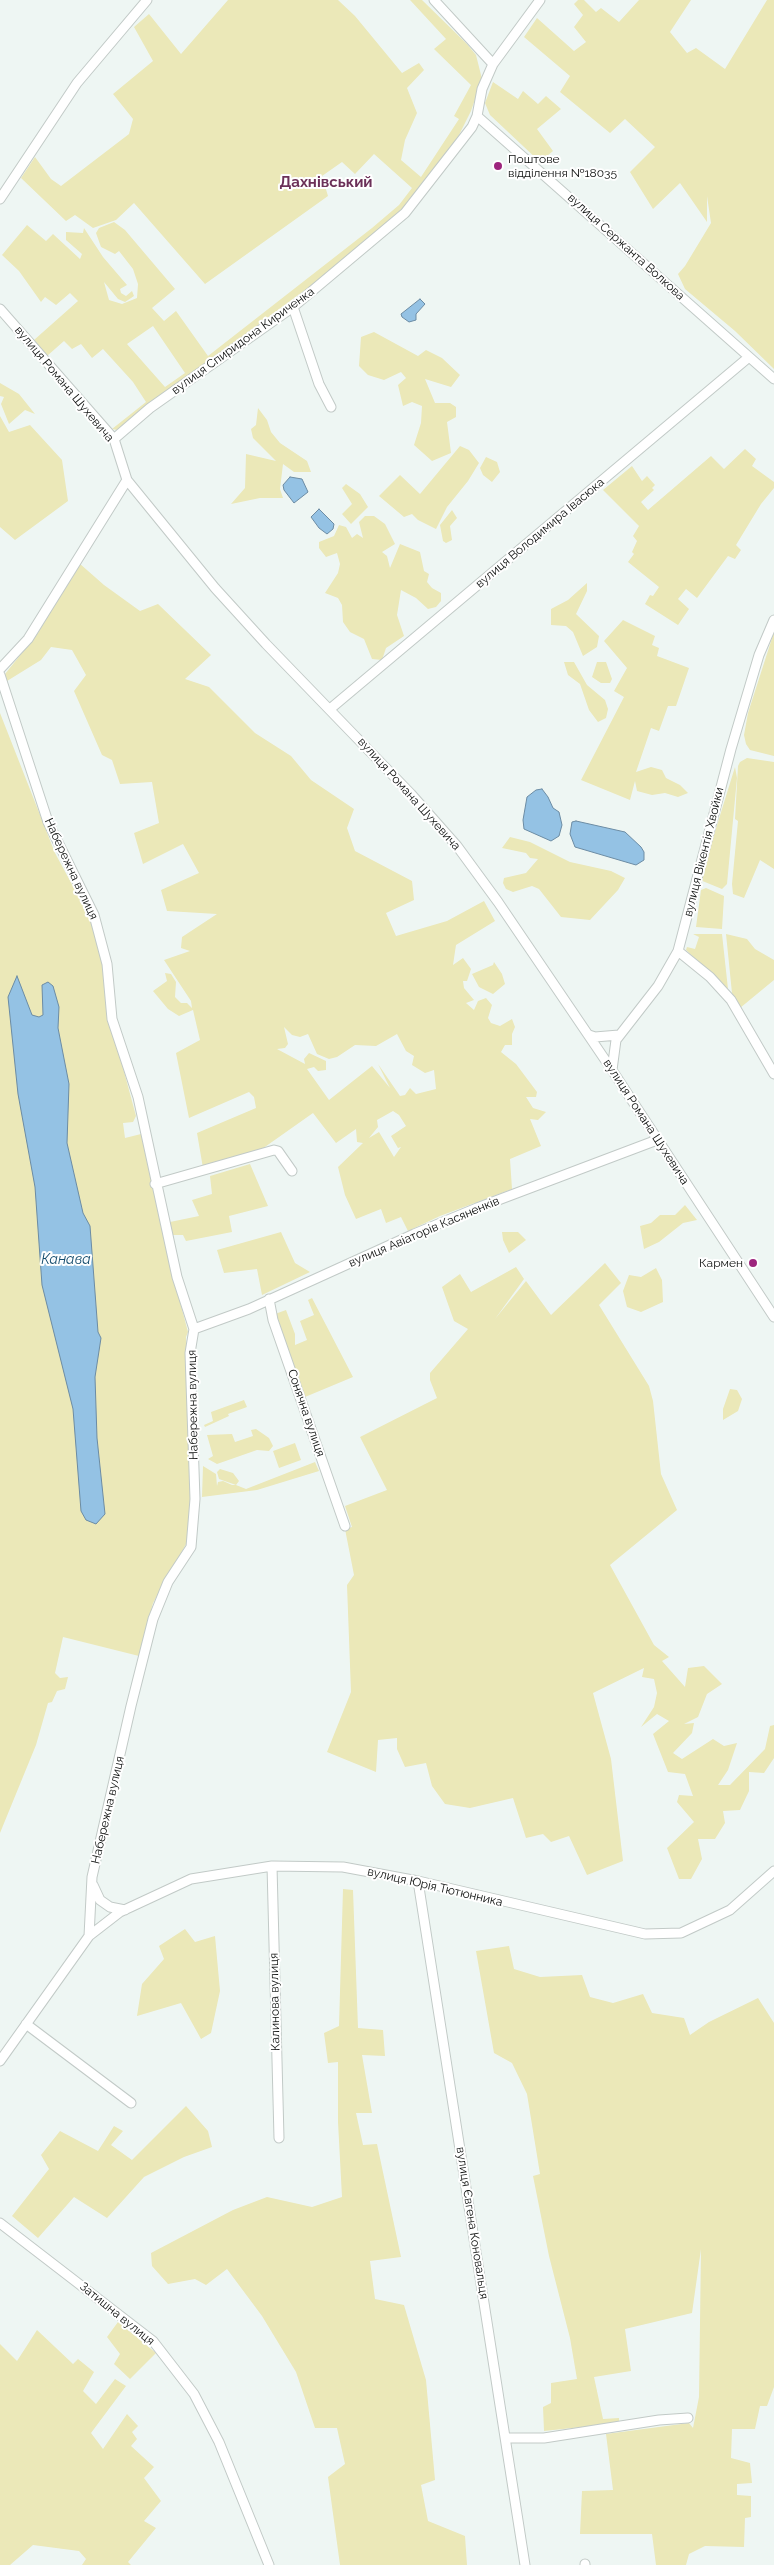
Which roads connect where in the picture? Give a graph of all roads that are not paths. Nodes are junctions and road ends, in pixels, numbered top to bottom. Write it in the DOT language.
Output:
graph roads {
  1 [pos="147,0"];
  2 [pos="434,0"];
  3 [pos="540,0"];
  4 [pos="493,64"];
  5 [pos="477,116"];
  6 [pos="0,199"];
  7 [pos="294,307"];
  8 [pos="0,309"];
  9 [pos="749,356"];
  10 [pos="774,379"];
  11 [pos="331,407"];
  12 [pos="114,439"];
  13 [pos="127,480"];
  14 [pos="774,620"];
  15 [pos="0,668"];
  16 [pos="0,675"];
  17 [pos="330,709"];
  18 [pos="678,951"];
  19 [pos="619,1035"];
  20 [pos="589,1036"];
  21 [pos="612,1070"];
  22 [pos="774,1074"];
  23 [pos="657,1140"];
  24 [pos="292,1171"];
  25 [pos="156,1184"];
  26 [pos="269,1299"];
  27 [pos="774,1314"];
  28 [pos="194,1328"];
  29 [pos="345,1526"];
  30 [pos="272,1866"];
  31 [pos="774,1871"];
  32 [pos="418,1882"];
  33 [pos="92,1883"];
  34 [pos="126,1910"];
  35 [pos="89,1936"];
  36 [pos="26,2024"];
  37 [pos="0,2061"];
  38 [pos="131,2104"];
  39 [pos="279,2138"];
  40 [pos="0,2223"];
  41 [pos="688,2418"];
  42 [pos="506,2438"];
  43 [pos="269,2565"];
  44 [pos="526,2565"];
  1 -- 6 [label="street"];
  2 -- 4 [label="street"];
  3 -- 4 [label="street, вулиця Спиридона Кириченка"];
  4 -- 5 [label="street, вулиця Спиридона Кириченка"];
  5 -- 7 [label="street, вулиця Спиридона Кириченка"];
  5 -- 9 [label="street, вулиця Сержанта Волкова"];
  7 -- 11 [label="street"];
  7 -- 12 [label="street, вулиця Спиридона Кириченка"];
  8 -- 12 [label="street, вулиця Романа Шухевича"];
  9 -- 10 [label="street, вулиця Сержанта Волкова"];
  9 -- 17 [label="street, вулиця Володимира Івасюка"];
  12 -- 13 [label="street, вулиця Романа Шухевича"];
  13 -- 15 [label="street"];
  13 -- 17 [label="street, вулиця Романа Шухевича"];
  14 -- 18 [label="street, вулиця Вікентія Хвойки"];
  16 -- 25 [label="street, Набережна вулиця"];
  17 -- 20 [label="street, вулиця Романа Шухевича"];
  18 -- 19 [label="street, вулиця Вікентія Хвойки"];
  18 -- 22 [label="street"];
  19 -- 20 [label="street"];
  19 -- 21 [label="street, вулиця Вікентія Хвойки"];
  20 -- 21 [label="street, вулиця Романа Шухевича"];
  21 -- 23 [label="street, вулиця Романа Шухевича"];
  23 -- 26 [label="street, вулиця Авіаторів Касяненків"];
  23 -- 27 [label="street, вулиця Романа Шухевича"];
  24 -- 25 [label="street"];
  25 -- 28 [label="street, Набережна вулиця"];
  26 -- 28 [label="street, вулиця Авіаторів Касяненків"];
  26 -- 29 [label="street, Сонячна вулиця"];
  28 -- 33 [label="street, Набережна вулиця"];
  30 -- 32 [label="street, вулиця Юрія Тютюнника"];
  30 -- 34 [label="street, вулиця Юрія Тютюнника"];
  30 -- 39 [label="street, Калинова вулиця"];
  31 -- 32 [label="street, вулиця Юрія Тютюнника"];
  32 -- 42 [label="street, вулиця Євгена Коновальця"];
  33 -- 34 [label="street"];
  33 -- 35 [label="street, Набережна вулиця"];
  34 -- 35 [label="street, вулиця Юрія Тютюнника"];
  35 -- 36 [label="street"];
  36 -- 37 [label="street"];
  36 -- 38 [label="street"];
  40 -- 43 [label="street, Затишна вулиця"];
  41 -- 42 [label="street"];
  42 -- 44 [label="street, вулиця Євгена Коновальця"];
}
